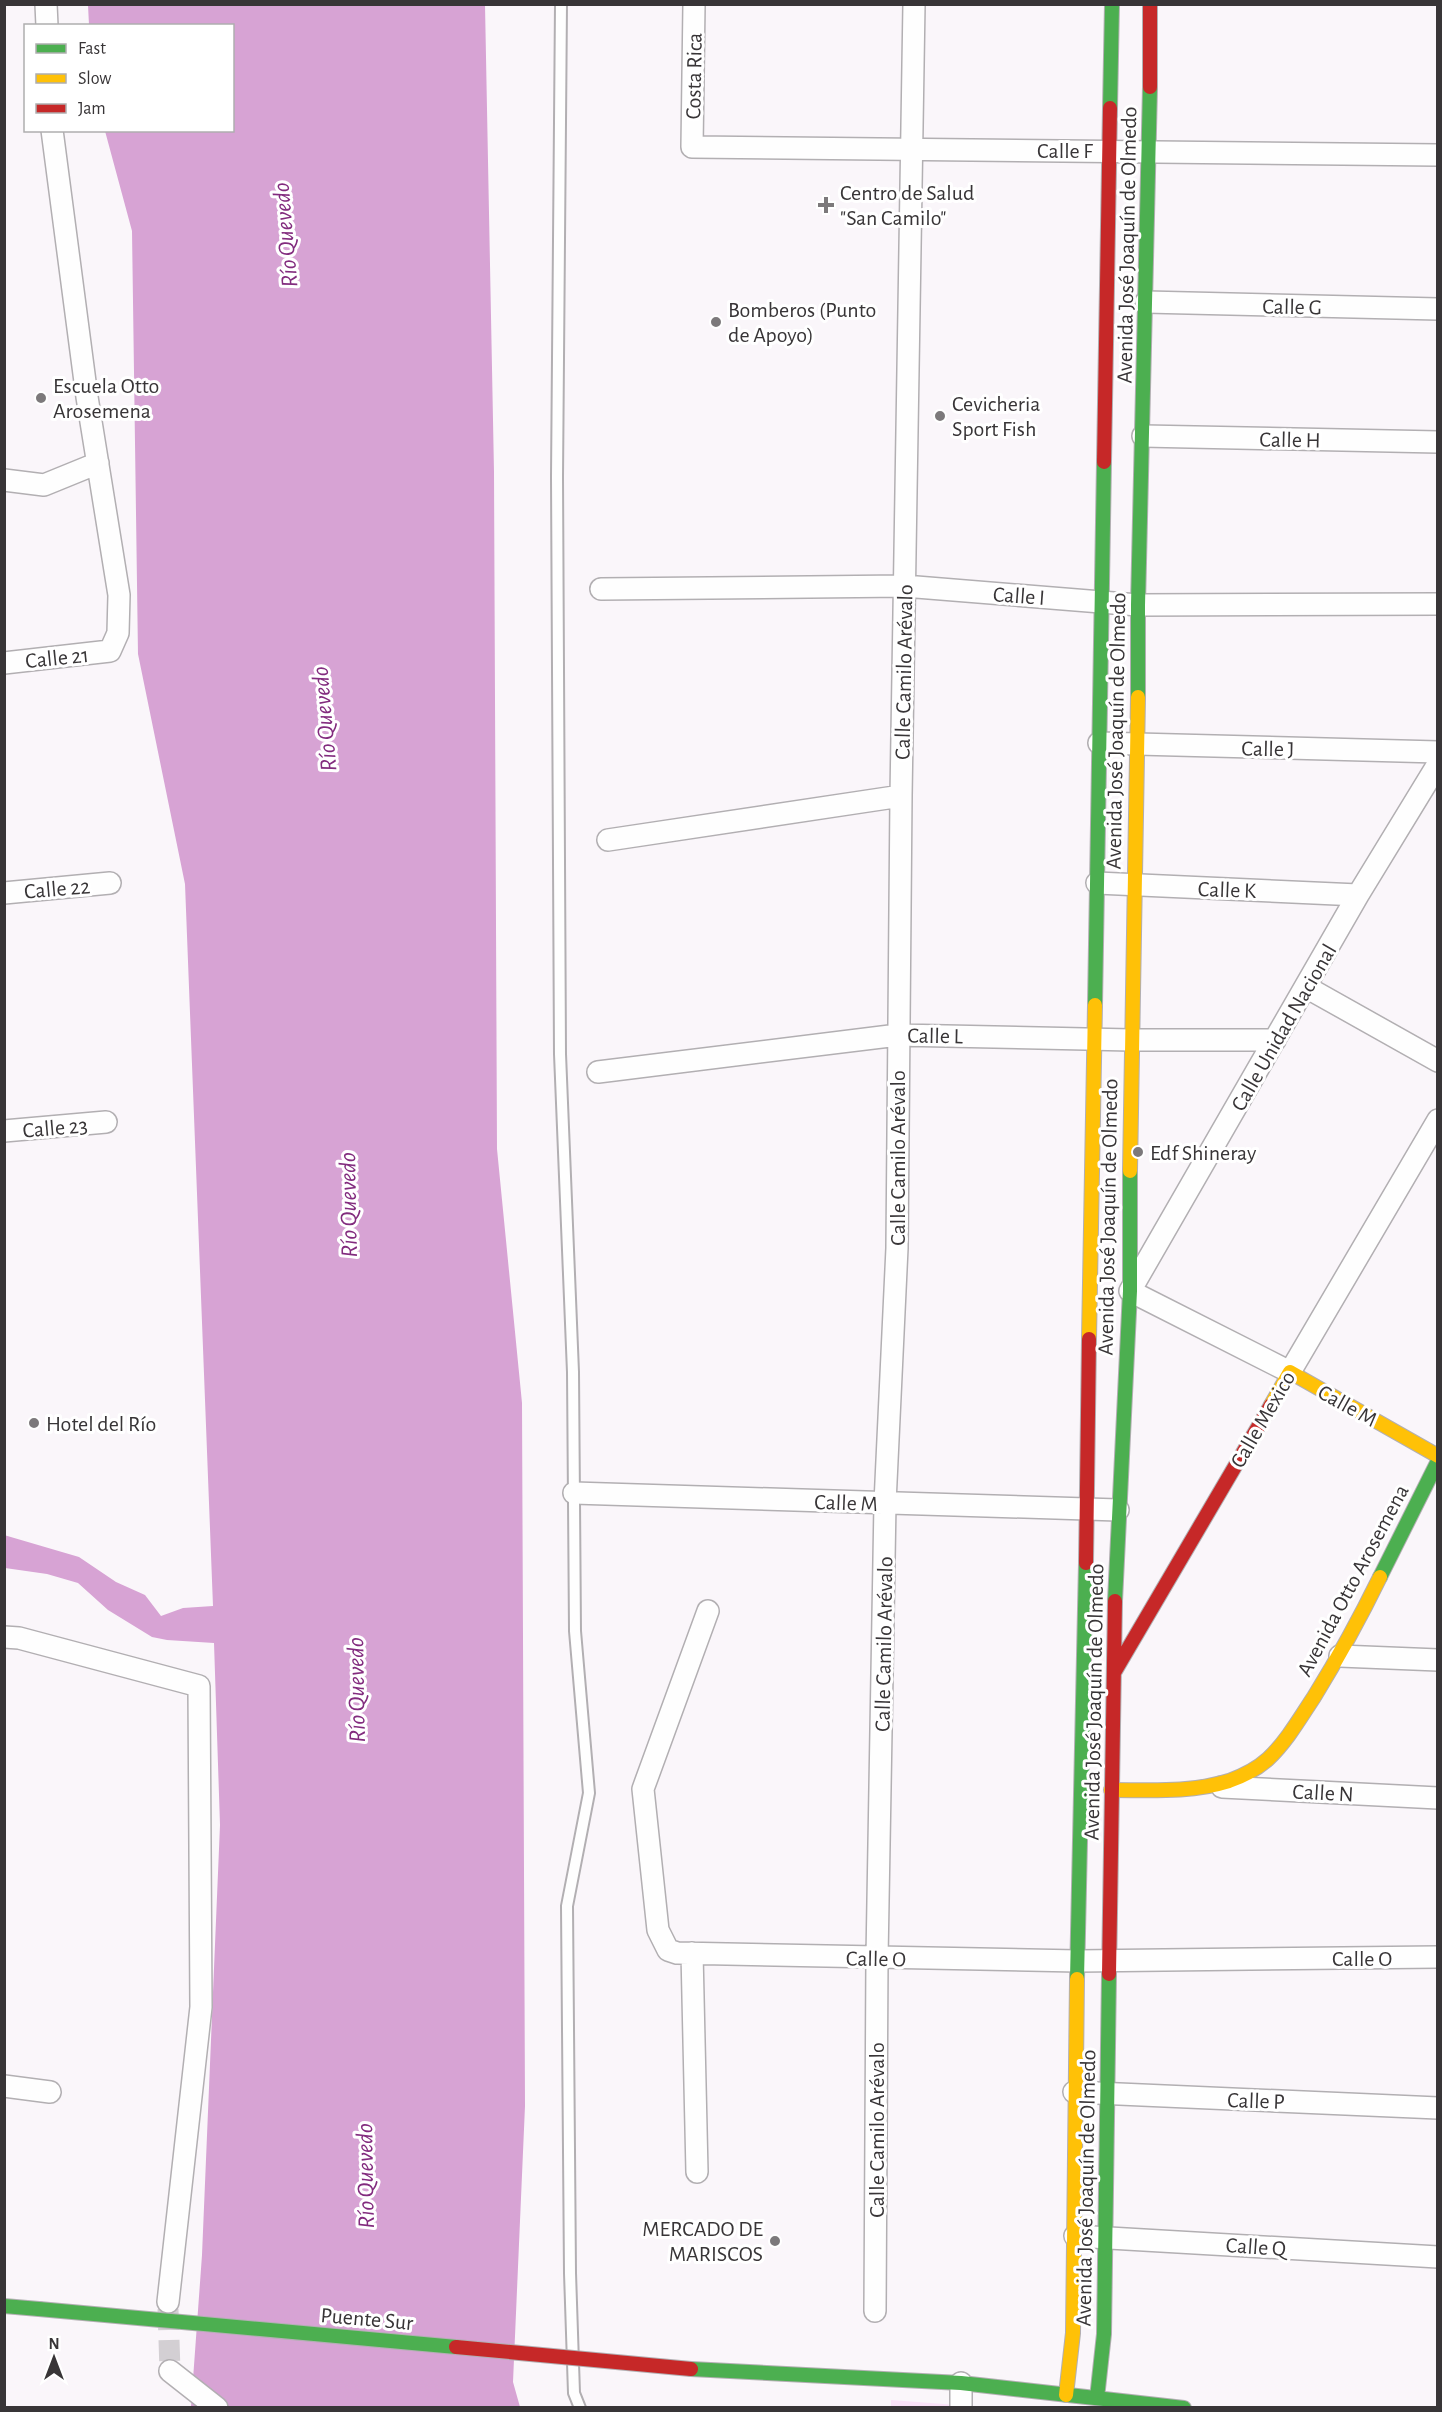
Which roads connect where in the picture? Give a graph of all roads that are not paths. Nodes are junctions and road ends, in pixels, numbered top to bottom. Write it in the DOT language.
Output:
graph roads {
  1 [pos="46,4"];
  2 [pos="561,4"];
  3 [pos="694,4"];
  4 [pos="914,4"];
  5 [pos="1112,4"];
  6 [pos="1150,4"];
  7 [pos="47,24"];
  8 [pos="52,132"];
  9 [pos="692,147"];
  10 [pos="912,150"];
  11 [pos="1109,150"];
  12 [pos="1150,150"];
  13 [pos="1437,154"];
  14 [pos="1146,302"];
  15 [pos="1437,309"];
  16 [pos="1143,436"];
  17 [pos="1437,442"];
  18 [pos="98,463"];
  19 [pos="4,480"];
  20 [pos="904,586"];
  21 [pos="601,589"];
  22 [pos="1102,602"];
  23 [pos="1437,604"];
  24 [pos="1138,605"];
  25 [pos="4,663"];
  26 [pos="1099,743"];
  27 [pos="1138,744"];
  28 [pos="1437,752"];
  29 [pos="1437,764"];
  30 [pos="901,796"];
  31 [pos="608,840"];
  32 [pos="110,883"];
  33 [pos="1097,883"];
  34 [pos="1134,885"];
  35 [pos="4,893"];
  36 [pos="1358,895"];
  37 [pos="1306,987"];
  38 [pos="898,1035"];
  39 [pos="1094,1038"];
  40 [pos="1131,1040"];
  41 [pos="1275,1040"];
  42 [pos="1437,1060"];
  43 [pos="598,1072"];
  44 [pos="1437,1120"];
  45 [pos="106,1122"];
  46 [pos="4,1131"];
  47 [pos="1130,1291"];
  48 [pos="1290,1372"];
  49 [pos="1437,1456"];
  50 [pos="1437,1461"];
  51 [pos="574,1493"];
  52 [pos="885,1503"];
  53 [pos="1085,1509"];
  54 [pos="1118,1510"];
  55 [pos="708,1611"];
  56 [pos="12,1638"];
  57 [pos="1340,1656"];
  58 [pos="1437,1660"];
  59 [pos="1113,1673"];
  60 [pos="1083,1715"];
  61 [pos="1209,1786"];
  62 [pos="1111,1790"];
  63 [pos="1437,1798"];
  64 [pos="692,1953"];
  65 [pos="1437,1957"];
  66 [pos="877,1958"];
  67 [pos="1108,1960"];
  68 [pos="1078,1961"];
  69 [pos="4,2086"];
  70 [pos="50,2092"];
  71 [pos="1074,2092"];
  72 [pos="1107,2094"];
  73 [pos="1437,2108"];
  74 [pos="698,2172"];
  75 [pos="1075,2236"];
  76 [pos="1104,2236"];
  77 [pos="1437,2257"];
  78 [pos="168,2302"];
  79 [pos="4,2306"];
  80 [pos="875,2311"];
  81 [pos="170,2371"];
  82 [pos="961,2383"];
  83 [pos="1066,2395"];
  84 [pos="1097,2398"];
  85 [pos="1078,2402"];
  86 [pos="217,2408"];
  87 [pos="580,2408"];
  88 [pos="961,2408"];
  89 [pos="1184,2408"];
  1 -- 7 [label="street"];
  2 -- 51 [label="lane"];
  3 -- 9 [label="street, Costa Rica"];
  4 -- 10 [label="street, Calle Camilo Arévalo"];
  5 -- 11 [label="main road, Avenida José Joaquín de Olmedo"];
  6 -- 12 [label="main road, Avenida José Joaquín de Olmedo"];
  8 -- 18 [label="street"];
  9 -- 10 [label="street, Calle F"];
  10 -- 11 [label="street, Calle F"];
  10 -- 20 [label="street, Calle Camilo Arévalo"];
  11 -- 12 [label="street, Calle F"];
  11 -- 22 [label="main road, Avenida José Joaquín de Olmedo"];
  12 -- 13 [label="street, Calle F"];
  12 -- 14 [label="main road, Avenida José Joaquín de Olmedo"];
  14 -- 15 [label="street, Calle G"];
  14 -- 16 [label="main road, Avenida José Joaquín de Olmedo"];
  16 -- 17 [label="street, Calle H"];
  16 -- 24 [label="main road, Avenida José Joaquín de Olmedo"];
  18 -- 19 [label="street"];
  18 -- 25 [label="street, Calle 21"];
  20 -- 21 [label="street, Calle I"];
  20 -- 22 [label="street, Calle I"];
  20 -- 30 [label="street, Calle Camilo Arévalo"];
  22 -- 24 [label="street, Calle I"];
  22 -- 26 [label="main road, Avenida José Joaquín de Olmedo"];
  23 -- 24 [label="street, Calle I"];
  24 -- 27 [label="main road, Avenida José Joaquín de Olmedo"];
  26 -- 27 [label="street, Calle J"];
  26 -- 33 [label="main road, Avenida José Joaquín de Olmedo"];
  27 -- 28 [label="street, Calle J"];
  27 -- 34 [label="main road, Avenida José Joaquín de Olmedo"];
  29 -- 36 [label="street, Calle Unidad Nacional"];
  30 -- 31 [label="street"];
  30 -- 38 [label="street, Calle Camilo Arévalo"];
  32 -- 35 [label="street, Calle 22"];
  33 -- 34 [label="street, Calle K"];
  33 -- 39 [label="main road, Avenida José Joaquín de Olmedo"];
  34 -- 36 [label="street, Calle K"];
  34 -- 40 [label="main road, Avenida José Joaquín de Olmedo"];
  36 -- 37 [label="street, Calle Unidad Nacional"];
  37 -- 41 [label="street, Calle Unidad Nacional"];
  37 -- 42 [label="street"];
  38 -- 39 [label="street, Calle L"];
  38 -- 43 [label="street, Calle L"];
  38 -- 52 [label="street, Calle Camilo Arévalo"];
  39 -- 40 [label="street, Calle L"];
  39 -- 53 [label="main road, Avenida José Joaquín de Olmedo"];
  40 -- 41 [label="street, Calle L"];
  40 -- 47 [label="main road, Avenida José Joaquín de Olmedo"];
  41 -- 47 [label="street, Calle Unidad Nacional"];
  44 -- 48 [label="street, Calle Mexico"];
  45 -- 46 [label="street, Calle 23"];
  47 -- 48 [label="street, Calle M"];
  47 -- 54 [label="main road, Avenida José Joaquín de Olmedo"];
  48 -- 49 [label="main road, Calle M"];
  48 -- 59 [label="main road, Calle Mexico"];
  50 -- 57 [label="main road, Avenida Otto Arosemena"];
  51 -- 52 [label="street, Calle M"];
  51 -- 87 [label="lane"];
  52 -- 53 [label="street, Calle M"];
  52 -- 66 [label="street, Calle Camilo Arévalo"];
  53 -- 54 [label="street, Calle M"];
  53 -- 60 [label="main road, Avenida José Joaquín de Olmedo"];
  54 -- 59 [label="main road, Avenida José Joaquín de Olmedo"];
  55 -- 64 [label="street, Calle O"];
  56 -- 78 [label="street"];
  57 -- 58 [label="street"];
  57 -- 61 [label="main road, Avenida Otto Arosemena"];
  59 -- 60 [label="main road, Calle Mexico"];
  59 -- 62 [label="main road, Avenida José Joaquín de Olmedo"];
  60 -- 68 [label="main road, Avenida José Joaquín de Olmedo"];
  61 -- 62 [label="main road, Avenida Otto Arosemena"];
  61 -- 63 [label="street, Calle N"];
  62 -- 67 [label="main road, Avenida José Joaquín de Olmedo"];
  64 -- 66 [label="street, Calle O"];
  64 -- 74 [label="street"];
  65 -- 67 [label="street, Calle O"];
  66 -- 68 [label="street, Calle O"];
  66 -- 80 [label="street, Calle Camilo Arévalo"];
  67 -- 68 [label="street, Calle O"];
  67 -- 72 [label="main road, Avenida José Joaquín de Olmedo"];
  68 -- 71 [label="main road, Avenida José Joaquín de Olmedo"];
  69 -- 70 [label="street"];
  71 -- 72 [label="street, Calle P"];
  71 -- 75 [label="main road, Avenida José Joaquín de Olmedo"];
  72 -- 73 [label="street, Calle P"];
  72 -- 76 [label="main road, Avenida José Joaquín de Olmedo"];
  75 -- 76 [label="street, Calle Q"];
  75 -- 83 [label="main road, Avenida José Joaquín de Olmedo"];
  76 -- 77 [label="street, Calle Q"];
  76 -- 84 [label="main road, Avenida José Joaquín de Olmedo"];
  79 -- 82 [label="main road, Puente Sur, bridge"];
  81 -- 86 [label="street"];
  82 -- 83 [label="main road"];
  82 -- 88 [label="street"];
  83 -- 85 [label="main road"];
  84 -- 85 [label="main road"];
  84 -- 89 [label="main road"];
}
